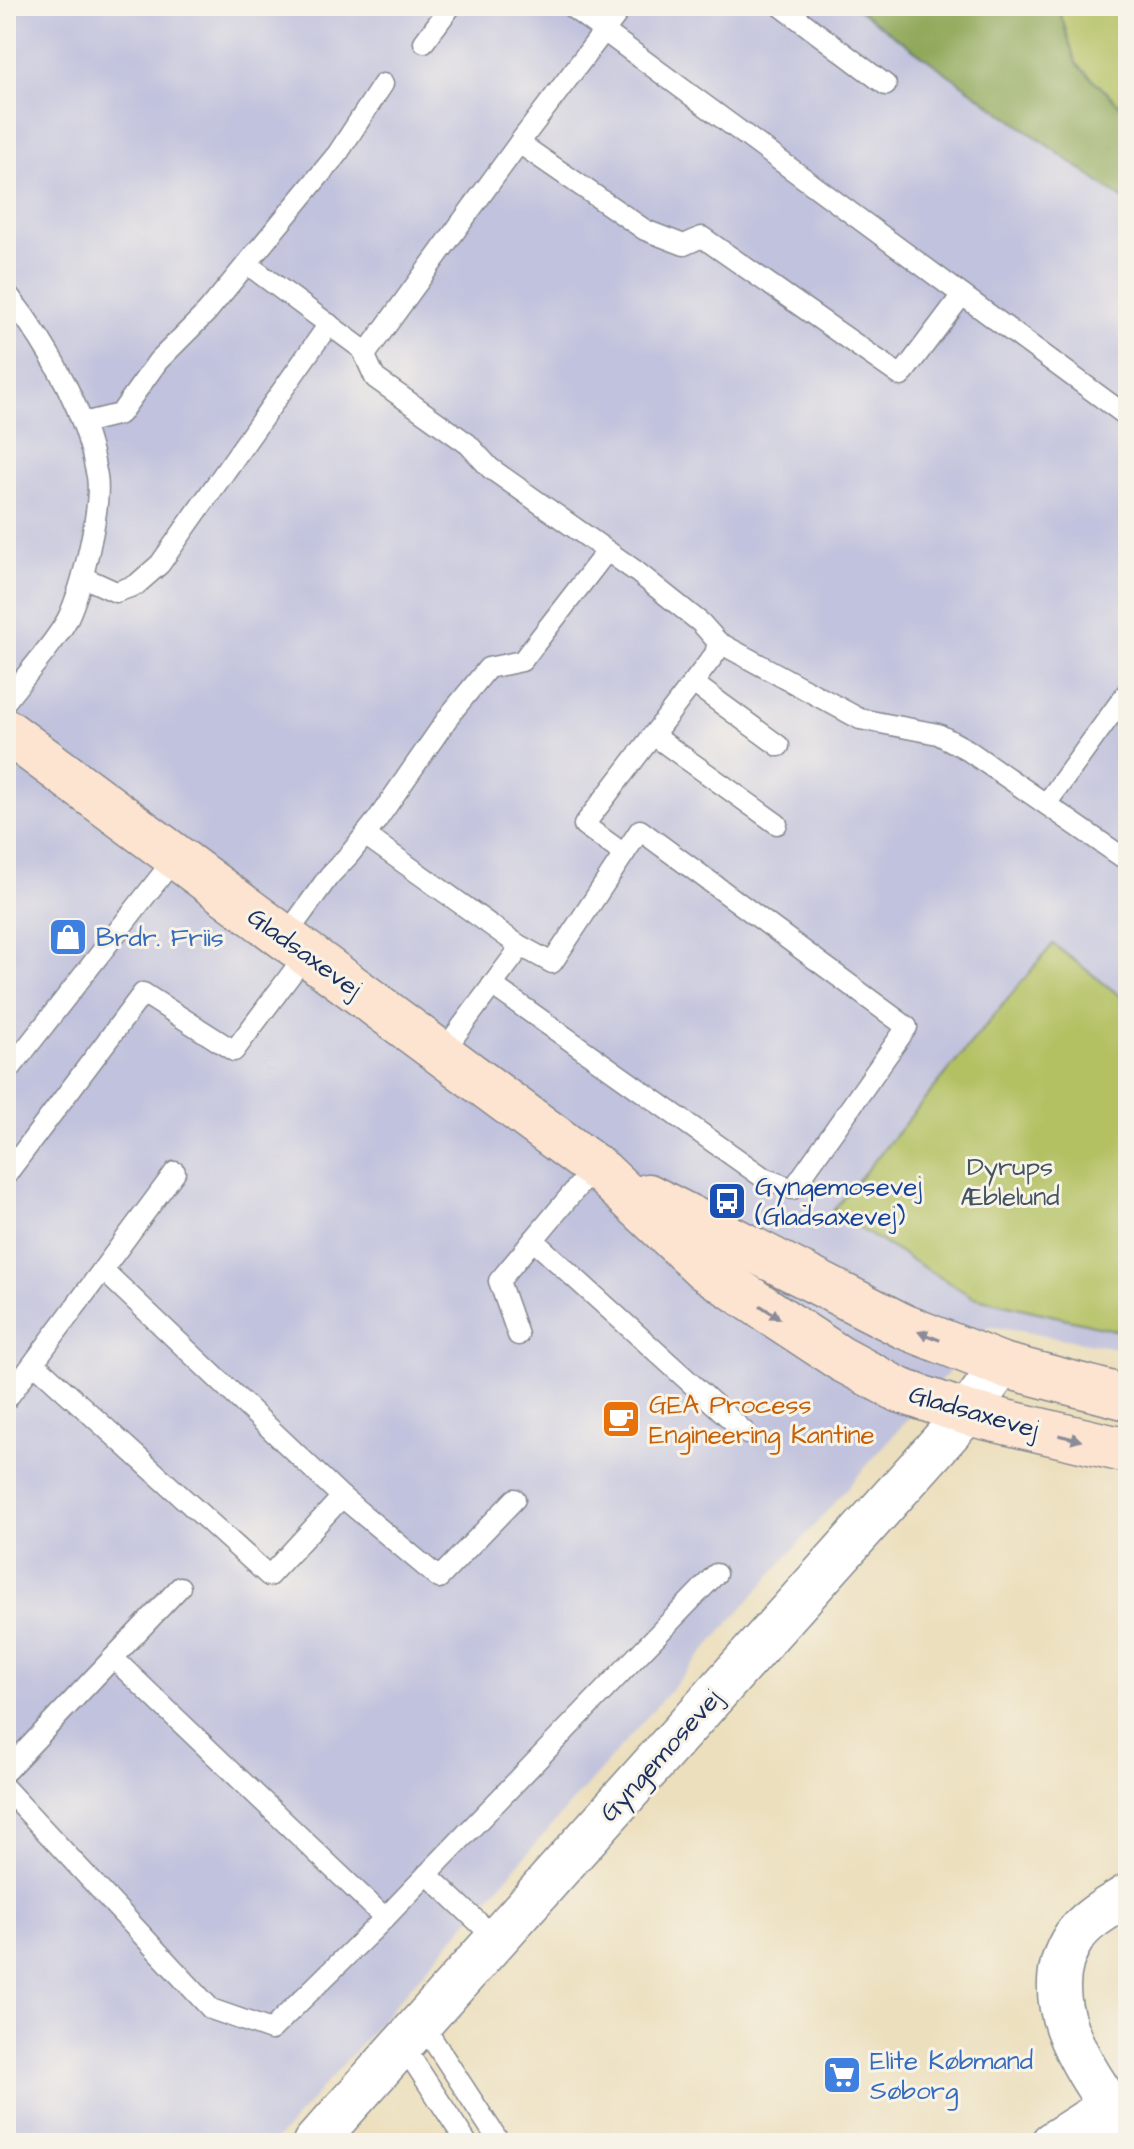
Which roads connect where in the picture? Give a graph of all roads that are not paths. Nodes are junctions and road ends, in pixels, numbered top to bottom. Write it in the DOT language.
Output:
graph roads {
  1 [pos="451,6"];
  2 [pos="570,6"];
  3 [pos="623,6"];
  4 [pos="781,6"];
  5 [pos="604,32"];
  6 [pos="424,42"];
  7 [pos="383,84"];
  8 [pos="886,85"];
  9 [pos="519,143"];
  10 [pos="247,264"];
  11 [pos="6,292"];
  12 [pos="962,295"];
  13 [pos="329,324"];
  14 [pos="365,355"];
  15 [pos="1128,417"];
  16 [pos="83,423"];
  17 [pos="607,551"];
  18 [pos="83,577"];
  19 [pos="718,642"];
  20 [pos="693,683"];
  21 [pos="1128,691"];
  22 [pos="6,701"];
  23 [pos="6,731"];
  24 [pos="653,735"];
  25 [pos="779,746"];
  26 [pos="1046,804"];
  27 [pos="777,824"];
  28 [pos="365,835"];
  29 [pos="624,854"];
  30 [pos="175,858"];
  31 [pos="1128,861"];
  32 [pos="517,944"];
  33 [pos="296,945"];
  34 [pos="492,985"];
  35 [pos="442,1053"];
  36 [pos="6,1074"];
  37 [pos="599,1170"];
  38 [pos="175,1172"];
  39 [pos="6,1175"];
  40 [pos="533,1240"];
  41 [pos="103,1270"];
  42 [pos="518,1335"];
  43 [pos="34,1363"];
  44 [pos="1002,1365"];
  45 [pos="1128,1398"];
  46 [pos="6,1400"];
  47 [pos="967,1413"];
  48 [pos="747,1434"];
  49 [pos="1128,1451"];
  50 [pos="342,1497"];
  51 [pos="515,1499"];
  52 [pos="716,1574"];
  53 [pos="180,1587"];
  54 [pos="113,1658"];
  55 [pos="6,1771"];
  56 [pos="6,1789"];
  57 [pos="427,1874"];
  58 [pos="1128,1895"];
  59 [pos="385,1918"];
  60 [pos="496,1939"];
  61 [pos="412,2033"];
  62 [pos="1119,2120"];
  63 [pos="314,2143"];
  64 [pos="467,2143"];
  65 [pos="500,2143"];
  66 [pos="1052,2143"];
  1 -- 6 [label="lane"];
  2 -- 5 [label="lane"];
  3 -- 5 [label="lane"];
  4 -- 8 [label="lane"];
  5 -- 9 [label="lane"];
  5 -- 12 [label="lane"];
  7 -- 10 [label="lane"];
  9 -- 12 [label="lane"];
  9 -- 14 [label="lane"];
  10 -- 13 [label="lane"];
  10 -- 16 [label="lane"];
  11 -- 16 [label="lane"];
  12 -- 15 [label="lane"];
  13 -- 14 [label="lane"];
  13 -- 18 [label="lane"];
  14 -- 17 [label="lane"];
  16 -- 18 [label="lane"];
  17 -- 19 [label="lane"];
  17 -- 28 [label="lane"];
  18 -- 22 [label="lane"];
  19 -- 20 [label="lane"];
  19 -- 26 [label="lane"];
  20 -- 24 [label="lane"];
  20 -- 25 [label="lane"];
  21 -- 26 [label="lane"];
  23 -- 30 [label="street, Gladsaxevej"];
  24 -- 27 [label="lane"];
  24 -- 29 [label="lane"];
  26 -- 31 [label="lane"];
  28 -- 32 [label="lane"];
  28 -- 33 [label="lane"];
  29 -- 32 [label="lane"];
  29 -- 34 [label="lane"];
  30 -- 33 [label="street, Gladsaxevej"];
  30 -- 36 [label="lane"];
  32 -- 34 [label="lane"];
  33 -- 35 [label="street, Gladsaxevej"];
  33 -- 39 [label="lane"];
  34 -- 35 [label="lane"];
  35 -- 37 [label="street, Gladsaxevej"];
  37 -- 40 [label="lane"];
  44 -- 37 [label="street, Gladsaxevej, one-way"];
  37 -- 47 [label="street, Gladsaxevej, one-way"];
  38 -- 41 [label="lane"];
  40 -- 42 [label="lane"];
  40 -- 48 [label="lane"];
  41 -- 43 [label="lane"];
  41 -- 50 [label="lane"];
  43 -- 46 [label="lane"];
  43 -- 50 [label="lane"];
  44 -- 45 [label="street, Gladsaxevej"];
  44 -- 47 [label="street, Gyngemosevej"];
  47 -- 49 [label="street, Gladsaxevej, one-way"];
  47 -- 60 [label="street, Gyngemosevej"];
  50 -- 51 [label="lane"];
  52 -- 57 [label="lane"];
  53 -- 54 [label="lane"];
  54 -- 55 [label="lane"];
  54 -- 59 [label="lane"];
  56 -- 59 [label="lane"];
  57 -- 59 [label="lane"];
  57 -- 60 [label="lane"];
  58 -- 62 [label="street"];
  60 -- 61 [label="street, Gyngemosevej"];
  61 -- 63 [label="street, Gyngemosevej"];
  61 -- 64 [label="lane"];
  61 -- 65 [label="lane"];
  62 -- 66 [label="street"];
}
